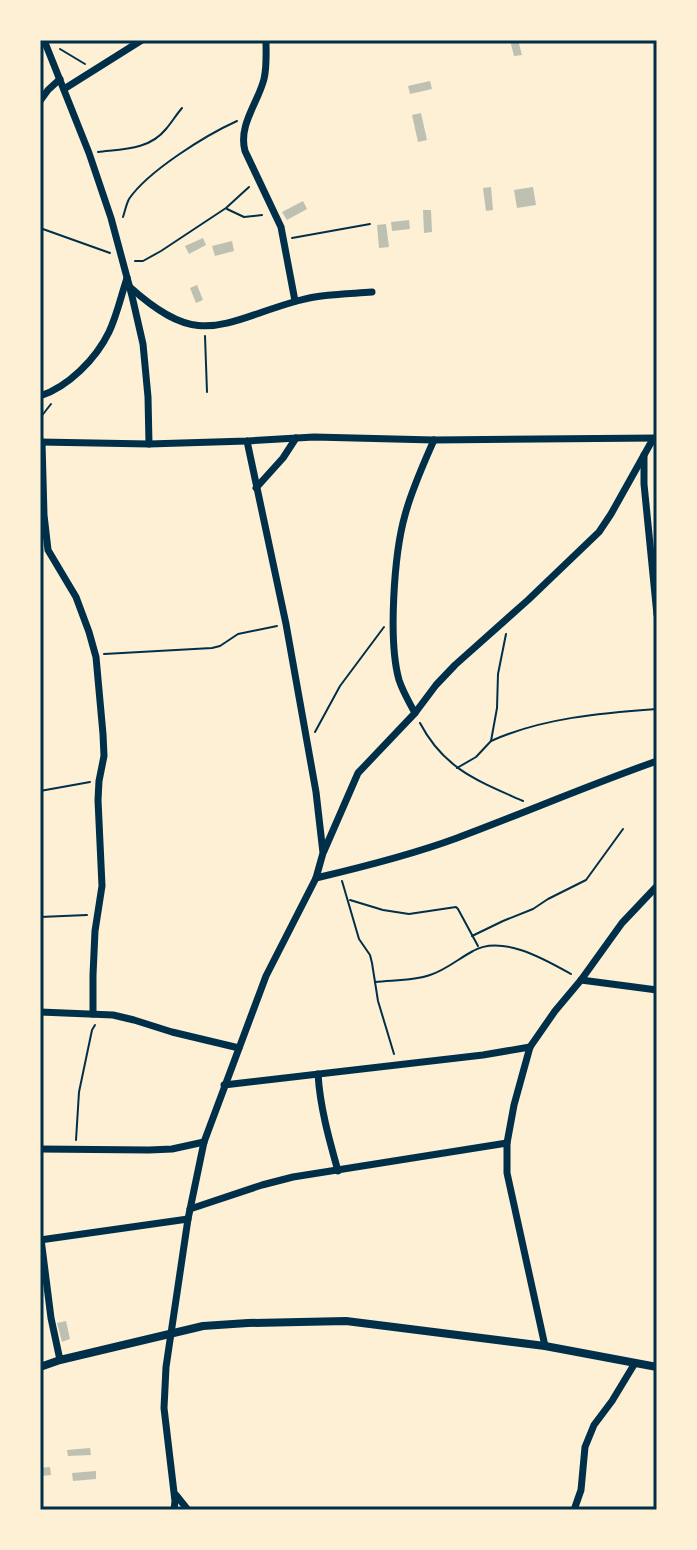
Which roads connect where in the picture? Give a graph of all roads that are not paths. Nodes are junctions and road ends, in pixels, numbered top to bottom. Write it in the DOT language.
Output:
graph roads {
  1 [pos="142,40"];
  2 [pos="266,40"];
  3 [pos="44,41"];
  4 [pos="60,79"];
  5 [pos="64,89"];
  6 [pos="40,101"];
  7 [pos="128,282"];
  8 [pos="372,292"];
  9 [pos="295,301"];
  10 [pos="40,396"];
  11 [pos="296,438"];
  12 [pos="655,438"];
  13 [pos="434,440"];
  14 [pos="247,441"];
  15 [pos="41,442"];
  16 [pos="149,444"];
  17 [pos="644,453"];
  18 [pos="256,488"];
  19 [pos="657,615"];
  20 [pos="415,713"];
  21 [pos="657,761"];
  22 [pos="323,853"];
  23 [pos="316,878"];
  24 [pos="657,886"];
  25 [pos="581,980"];
  26 [pos="657,990"];
  27 [pos="40,1012"];
  28 [pos="93,1014"];
  29 [pos="530,1047"];
  30 [pos="239,1048"];
  31 [pos="318,1074"];
  32 [pos="224,1085"];
  33 [pos="204,1142"];
  34 [pos="507,1143"];
  35 [pos="40,1149"];
  36 [pos="338,1171"];
  37 [pos="190,1209"];
  38 [pos="188,1219"];
  39 [pos="40,1240"];
  40 [pos="170,1333"];
  41 [pos="545,1346"];
  42 [pos="60,1360"];
  43 [pos="635,1363"];
  44 [pos="40,1367"];
  45 [pos="657,1367"];
  46 [pos="174,1493"];
  47 [pos="174,1510"];
  48 [pos="188,1510"];
  49 [pos="574,1510"];
  1 -- 5 [label="street"];
  2 -- 9 [label="street"];
  3 -- 4 [label="street"];
  4 -- 5 [label="street"];
  4 -- 6 [label="street"];
  5 -- 7 [label="street"];
  7 -- 9 [label="street"];
  7 -- 10 [label="street"];
  7 -- 16 [label="street"];
  8 -- 9 [label="street"];
  11 -- 13 [label="street"];
  11 -- 14 [label="street"];
  11 -- 18 [label="street"];
  12 -- 13 [label="street"];
  12 -- 17 [label="street"];
  13 -- 20 [label="street"];
  14 -- 16 [label="street"];
  14 -- 18 [label="street"];
  15 -- 16 [label="street"];
  15 -- 28 [label="street"];
  17 -- 19 [label="street"];
  17 -- 20 [label="street"];
  18 -- 22 [label="street"];
  20 -- 22 [label="street"];
  21 -- 23 [label="street"];
  22 -- 23 [label="street"];
  23 -- 30 [label="street"];
  24 -- 25 [label="street"];
  25 -- 26 [label="street"];
  25 -- 29 [label="street"];
  27 -- 28 [label="street"];
  28 -- 30 [label="street"];
  29 -- 31 [label="street"];
  29 -- 34 [label="street"];
  30 -- 32 [label="street"];
  31 -- 32 [label="street"];
  31 -- 36 [label="street"];
  32 -- 33 [label="street"];
  33 -- 35 [label="street"];
  33 -- 37 [label="street"];
  34 -- 36 [label="street"];
  34 -- 41 [label="street"];
  36 -- 37 [label="street"];
  37 -- 38 [label="street"];
  38 -- 39 [label="street"];
  38 -- 40 [label="street"];
  39 -- 42 [label="street"];
  40 -- 41 [label="street"];
  40 -- 42 [label="street"];
  40 -- 46 [label="street"];
  41 -- 43 [label="street"];
  42 -- 44 [label="street"];
  43 -- 45 [label="street"];
  43 -- 49 [label="street"];
  46 -- 47 [label="street"];
  46 -- 48 [label="street"];
}
